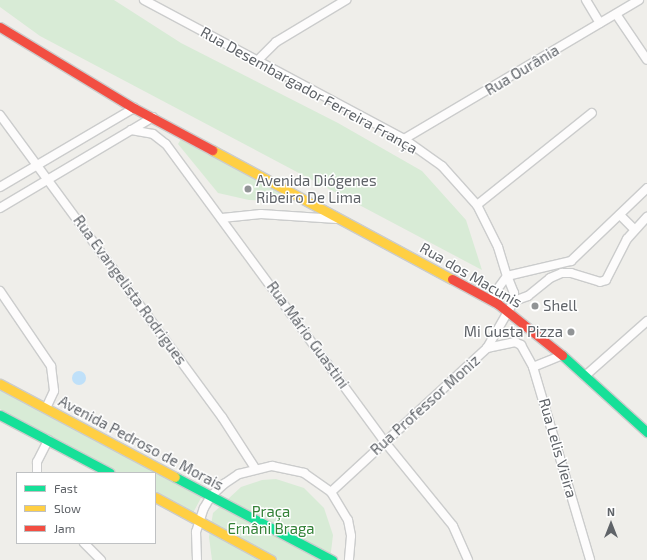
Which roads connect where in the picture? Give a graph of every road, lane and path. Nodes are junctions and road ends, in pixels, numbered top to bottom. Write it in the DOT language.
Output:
graph roads {
  1 [pos="144,0"];
  2 [pos="346,0"];
  3 [pos="586,0"];
  4 [pos="639,0"];
  5 [pos="616,14"];
  6 [pos="600,23"];
  7 [pos="0,27"];
  8 [pos="258,60"];
  9 [pos="647,60"];
  10 [pos="134,108"];
  11 [pos="592,113"];
  12 [pos="0,115"];
  13 [pos="153,117"];
  14 [pos="131,130"];
  15 [pos="404,139"];
  16 [pos="37,165"];
  17 [pos="49,179"];
  18 [pos="0,187"];
  19 [pos="647,188"];
  20 [pos="477,205"];
  21 [pos="0,208"];
  22 [pos="620,215"];
  23 [pos="647,217"];
  24 [pos="222,218"];
  25 [pos="342,220"];
  26 [pos="634,229"];
  27 [pos="508,276"];
  28 [pos="0,291"];
  29 [pos="490,299"];
  30 [pos="514,301"];
  31 [pos="508,311"];
  32 [pos="647,321"];
  33 [pos="487,348"];
  34 [pos="562,354"];
  35 [pos="533,367"];
  36 [pos="585,376"];
  37 [pos="0,384"];
  38 [pos="46,408"];
  39 [pos="0,415"];
  40 [pos="647,432"];
  41 [pos="48,440"];
  42 [pos="384,441"];
  43 [pos="255,468"];
  44 [pos="37,472"];
  45 [pos="108,472"];
  46 [pos="331,492"];
  47 [pos="211,496"];
  48 [pos="156,498"];
  49 [pos="199,520"];
  50 [pos="85,544"];
  51 [pos="101,560"];
  52 [pos="197,560"];
  53 [pos="271,560"];
  54 [pos="332,560"];
  55 [pos="349,560"];
  56 [pos="468,560"];
  57 [pos="590,560"];
  1 -- 8 [label="street, Rua Desembargador Ferreira França"];
  2 -- 8 [label="street"];
  3 -- 6 [label="street"];
  4 -- 5 [label="street, Rua Ourânia"];
  5 -- 6 [label="street, Rua Ourânia"];
  5 -- 9 [label="street"];
  6 -- 15 [label="street, Rua Ourânia"];
  7 -- 10 [label="main road"];
  8 -- 15 [label="street, Rua Desembargador Ferreira França"];
  10 -- 13 [label="main road"];
  10 -- 16 [label="street"];
  11 -- 20 [label="street"];
  12 -- 16 [label="street, Rua Evangelista Rodrigues"];
  13 -- 14 [label="street"];
  13 -- 25 [label="main road, Rua dos Macunis"];
  14 -- 17 [label="street"];
  14 -- 24 [label="street, Rua Mário Guastini"];
  15 -- 20 [label="street, Rua Desembargador Ferreira França"];
  16 -- 17 [label="street, Rua Evangelista Rodrigues"];
  16 -- 18 [label="street"];
  17 -- 21 [label="street"];
  17 -- 43 [label="street, Rua Evangelista Rodrigues"];
  19 -- 22 [label="street"];
  20 -- 27 [label="street, Rua Desembargador Ferreira França"];
  22 -- 26 [label="street"];
  22 -- 27 [label="street"];
  23 -- 26 [label="street"];
  24 -- 25 [label="street, Rua dos Macunis"];
  24 -- 42 [label="street, Rua Mário Guastini"];
  25 -- 29 [label="main road, Rua dos Macunis"];
  26 -- 30 [label="street"];
  27 -- 29 [label="street"];
  27 -- 30 [label="street, Rua Desembargador Ferreira França"];
  28 -- 38 [label="street"];
  29 -- 31 [label="main road, Rua dos Macunis"];
  30 -- 31 [label="street"];
  31 -- 33 [label="street, Rua Professor Moniz"];
  31 -- 34 [label="main road, Rua dos Macunis"];
  32 -- 36 [label="street"];
  33 -- 35 [label="street, Rua Lelis Vieira"];
  33 -- 42 [label="street, Rua Professor Moniz"];
  34 -- 35 [label="street"];
  34 -- 36 [label="main road, Rua dos Macunis"];
  35 -- 57 [label="street, Rua Lelis Vieira"];
  36 -- 40 [label="main road, Rua dos Macunis"];
  37 -- 38 [label="main road, Avenida Pedroso de Morais"];
  38 -- 47 [label="main road, Avenida Pedroso de Morais"];
  39 -- 41 [label="main road"];
  41 -- 44 [label="street"];
  41 -- 45 [label="main road"];
  42 -- 46 [label="street, Rua Professor Moniz"];
  42 -- 56 [label="street, Rua Mário Guastini"];
  43 -- 46 [label="street"];
  43 -- 47 [label="street"];
  46 -- 55 [label="street"];
  47 -- 49 [label="street"];
  47 -- 54 [label="main road, Avenida Pedroso de Morais"];
  48 -- 49 [label="main road"];
  49 -- 52 [label="street"];
  49 -- 53 [label="main road"];
  50 -- 51 [label="street"];
}
